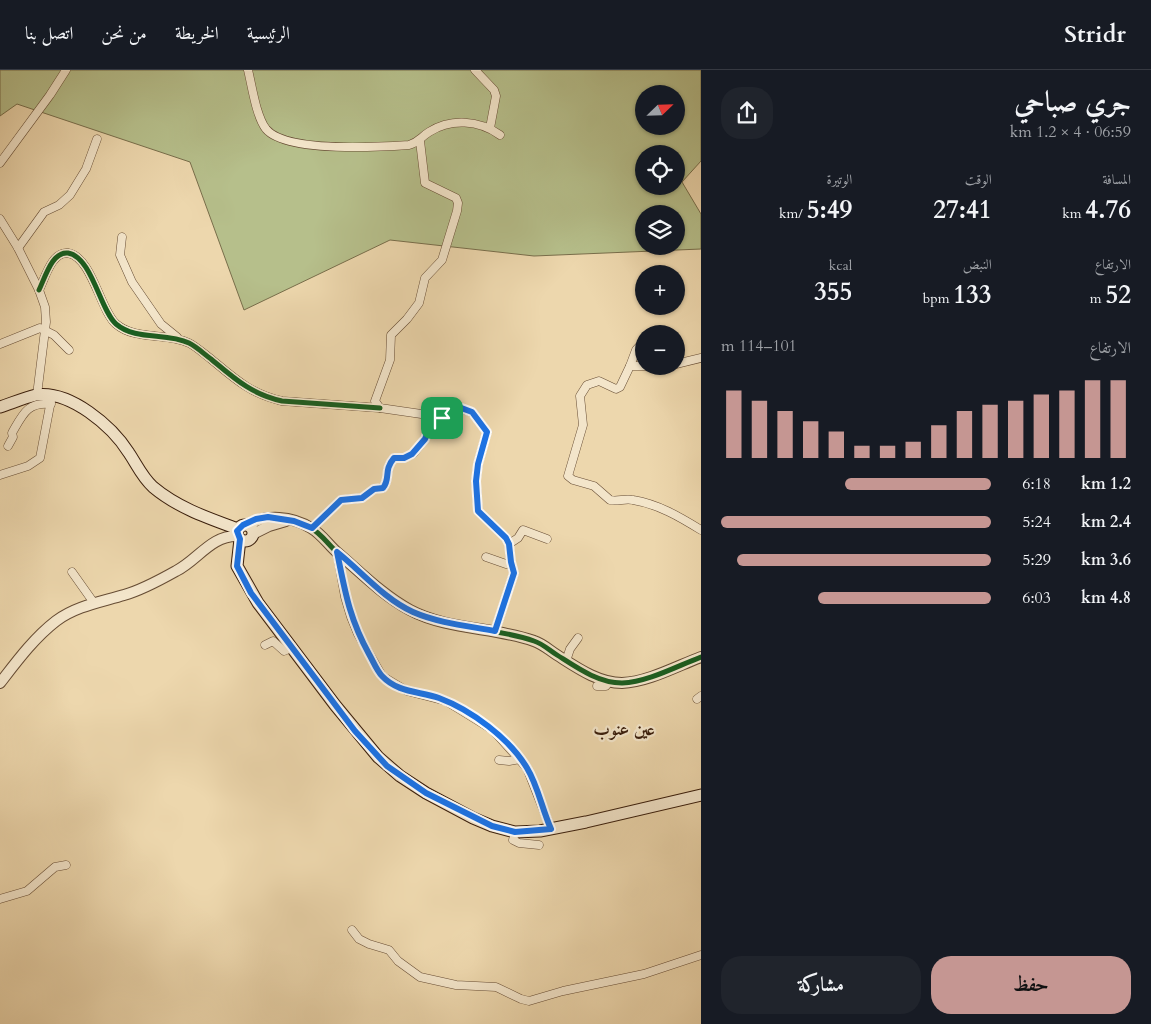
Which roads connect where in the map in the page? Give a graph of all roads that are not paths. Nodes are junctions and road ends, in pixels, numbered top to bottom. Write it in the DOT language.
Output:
graph roads {
  1 [pos="66,70"];
  2 [pos="248,70"];
  3 [pos="475,70"];
  4 [pos="490,128"];
  5 [pos="500,135"];
  6 [pos="97,139"];
  7 [pos="420,141"];
  8 [pos="0,163"];
  9 [pos="0,219"];
  10 [pos="122,237"];
  11 [pos="18,248"];
  12 [pos="39,290"];
  13 [pos="45,329"];
  14 [pos="181,340"];
  15 [pos="0,344"];
  16 [pos="69,350"];
  17 [pos="635,353"];
  18 [pos="701,358"];
  19 [pos="685,362"];
  20 [pos="630,366"];
  21 [pos="635,366"];
  22 [pos="37,395"];
  23 [pos="52,400"];
  24 [pos="0,407"];
  25 [pos="380,408"];
  26 [pos="442,418"];
  27 [pos="8,446"];
  28 [pos="0,475"];
  29 [pos="312,528"];
  30 [pos="701,530"];
  31 [pos="244,534"];
  32 [pos="547,539"];
  33 [pos="509,544"];
  34 [pos="337,552"];
  35 [pos="486,557"];
  36 [pos="511,562"];
  37 [pos="72,572"];
  38 [pos="94,603"];
  39 [pos="495,631"];
  40 [pos="578,638"];
  41 [pos="266,645"];
  42 [pos="293,647"];
  43 [pos="701,657"];
  44 [pos="566,661"];
  45 [pos="609,681"];
  46 [pos="0,683"];
  47 [pos="597,686"];
  48 [pos="520,759"];
  49 [pos="498,760"];
  50 [pos="701,795"];
  51 [pos="551,829"];
  52 [pos="515,832"];
  53 [pos="539,844"];
  54 [pos="66,865"];
  55 [pos="0,899"];
  56 [pos="352,930"];
  57 [pos="701,955"];
  1 -- 8 [label="street"];
  2 -- 7 [label="street"];
  3 -- 4 [label="street"];
  4 -- 5 [label="street"];
  4 -- 7 [label="street"];
  6 -- 11 [label="street"];
  7 -- 25 [label="street"];
  9 -- 11 [label="street"];
  10 -- 14 [label="street"];
  11 -- 12 [label="street"];
  12 -- 13 [label="street"];
  12 -- 14 [label="street"];
  13 -- 15 [label="street"];
  13 -- 16 [label="street"];
  13 -- 22 [label="street"];
  14 -- 25 [label="street"];
  17 -- 20 [label="street"];
  18 -- 19 [label="street"];
  20 -- 21 [label="street"];
  20 -- 30 [label="street"];
  22 -- 23 [label="main road"];
  22 -- 24 [label="main road"];
  23 -- 27 [label="street"];
  23 -- 28 [label="street"];
  23 -- 31 [label="main road"];
  25 -- 26 [label="street"];
  26 -- 29 [label="street"];
  26 -- 33 [label="street"];
  29 -- 31 [label="street"];
  29 -- 34 [label="street"];
  31 -- 38 [label="street"];
  31 -- 42 [label="main road"];
  32 -- 33 [label="street"];
  33 -- 36 [label="street"];
  34 -- 39 [label="street"];
  34 -- 48 [label="street"];
  35 -- 36 [label="street"];
  36 -- 39 [label="street"];
  37 -- 38 [label="street"];
  38 -- 46 [label="street"];
  39 -- 44 [label="street"];
  40 -- 44 [label="street"];
  41 -- 42 [label="street"];
  42 -- 52 [label="main road"];
  43 -- 45 [label="street"];
  44 -- 45 [label="street"];
  45 -- 47 [label="street"];
  48 -- 49 [label="street"];
  48 -- 51 [label="street"];
  50 -- 51 [label="main road"];
  51 -- 52 [label="main road"];
  52 -- 53 [label="street"];
  54 -- 55 [label="street"];
  56 -- 57 [label="street"];
}
